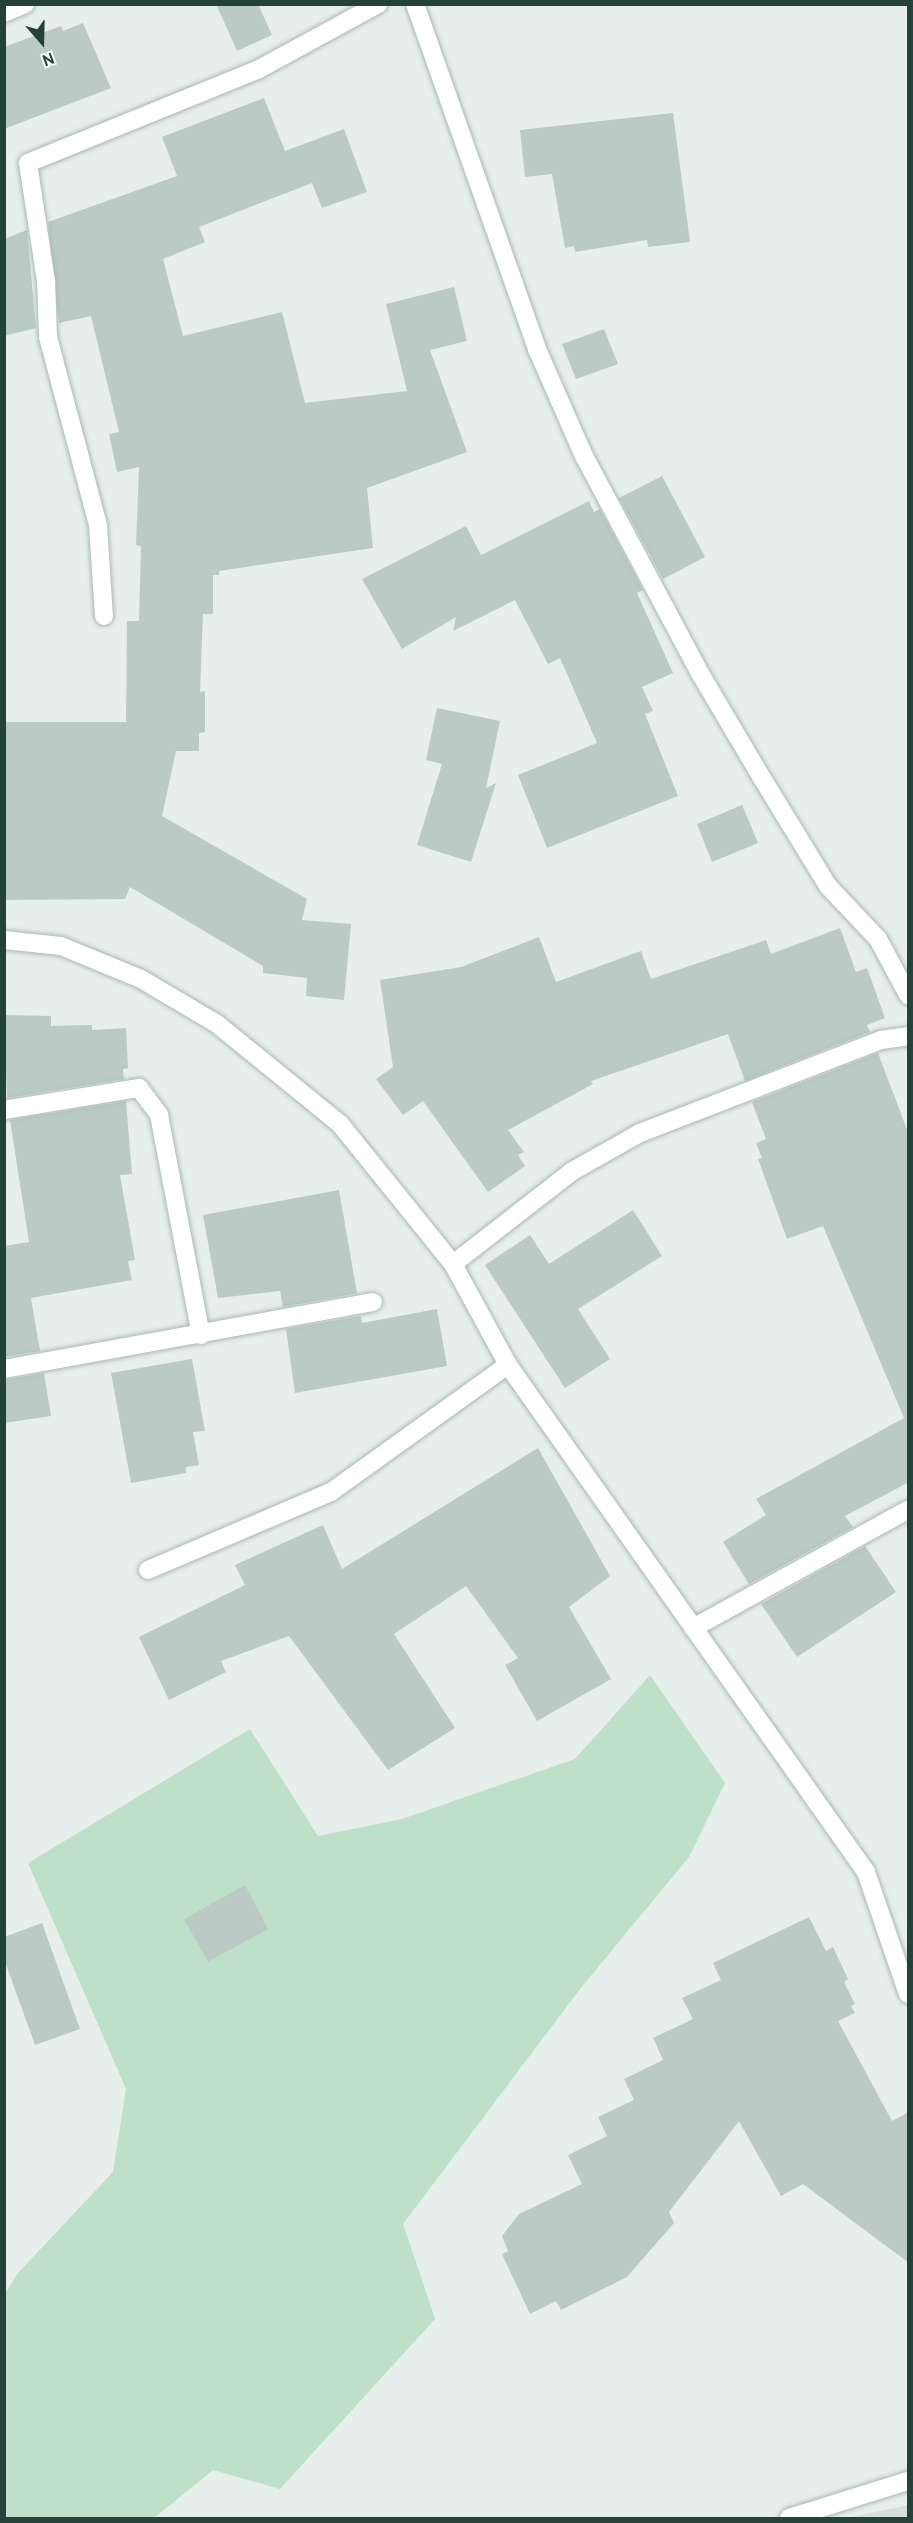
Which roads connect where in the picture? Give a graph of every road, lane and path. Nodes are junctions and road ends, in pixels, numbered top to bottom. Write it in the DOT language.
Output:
graph roads {
  1 [pos="25,4"];
  2 [pos="378,4"];
  3 [pos="414,4"];
  4 [pos="4,13"];
  5 [pos="104,616"];
  6 [pos="4,940"];
  7 [pos="909,995"];
  8 [pos="909,1036"];
  9 [pos="4,1110"];
  10 [pos="453,1264"];
  11 [pos="373,1302"];
  12 [pos="201,1335"];
  13 [pos="508,1365"];
  14 [pos="4,1369"];
  15 [pos="909,1510"];
  16 [pos="148,1570"];
  17 [pos="693,1628"];
  18 [pos="909,1994"];
  19 [pos="909,2481"];
  20 [pos="789,2518"];
  1 -- 4 [label="street"];
  2 -- 5 [label="street"];
  3 -- 7 [label="street"];
  6 -- 10 [label="street"];
  8 -- 10 [label="street"];
  9 -- 12 [label="street"];
  10 -- 13 [label="street"];
  11 -- 12 [label="street"];
  12 -- 14 [label="street"];
  13 -- 16 [label="street"];
  13 -- 17 [label="street"];
  15 -- 17 [label="street"];
  17 -- 18 [label="street"];
  19 -- 20 [label="street"];
}
